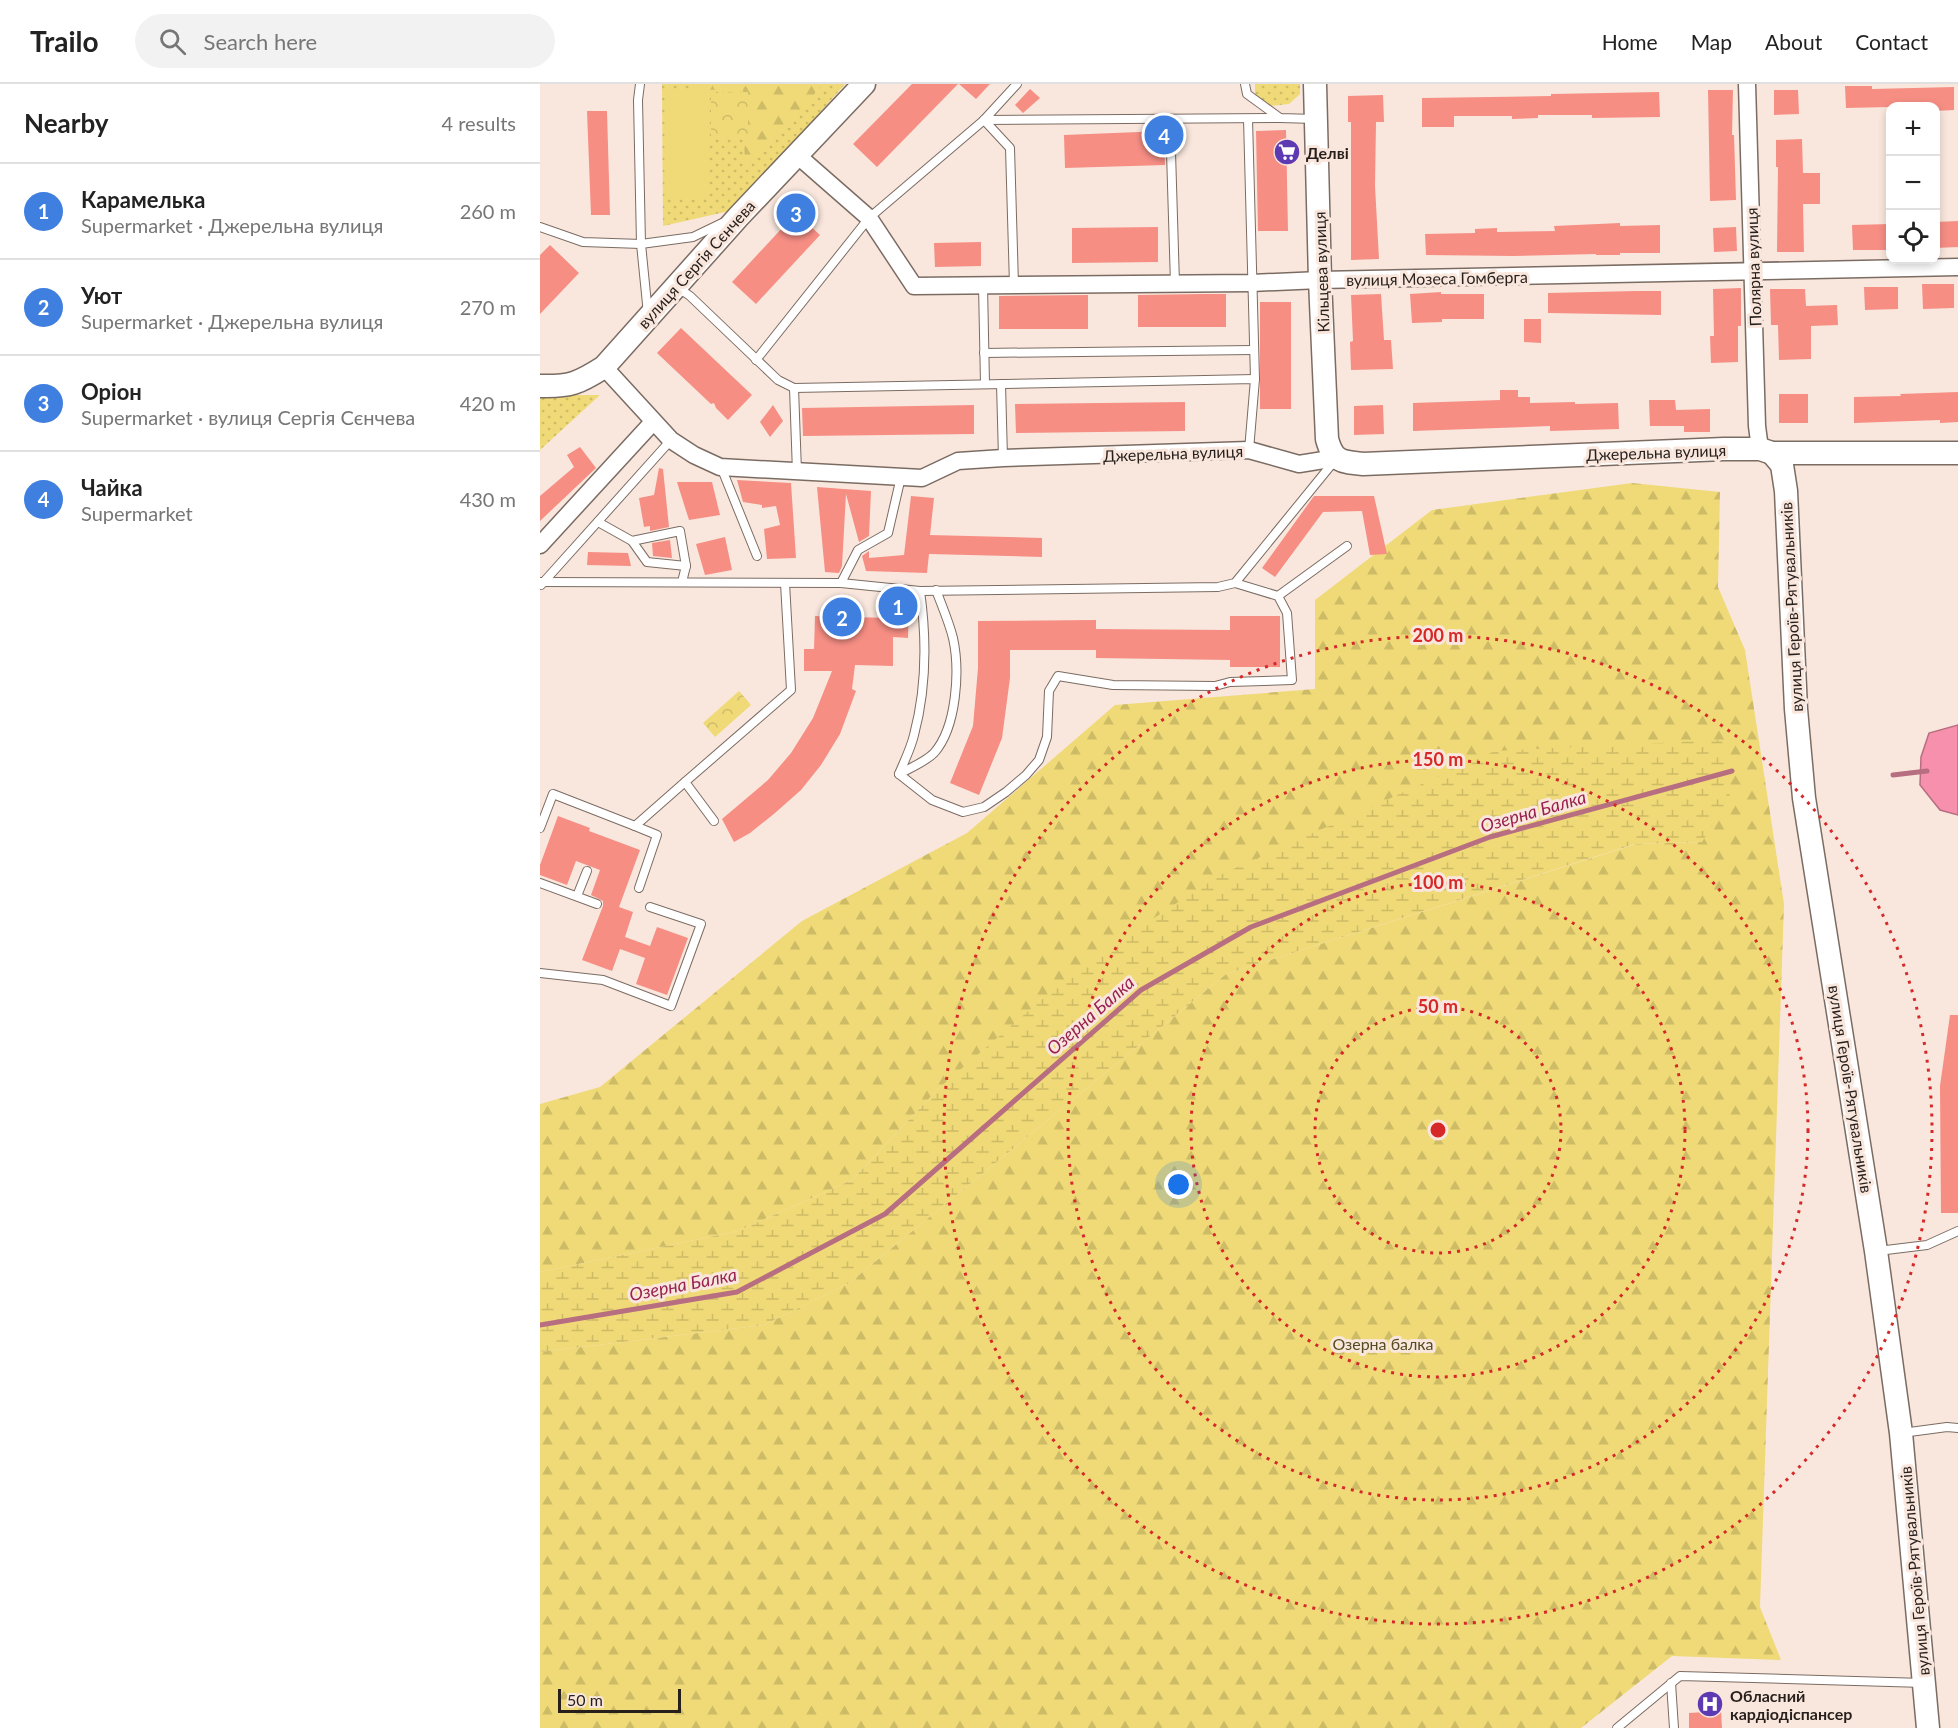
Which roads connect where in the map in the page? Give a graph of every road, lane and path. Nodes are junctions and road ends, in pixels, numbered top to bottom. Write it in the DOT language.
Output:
graph roads {
  1 [pos="640,84"];
  2 [pos="864,84"];
  3 [pos="1017,84"];
  4 [pos="1245,84"];
  5 [pos="1316,84"];
  6 [pos="1747,84"];
  7 [pos="1280,118"];
  8 [pos="1170,119"];
  9 [pos="1248,119"];
  10 [pos="1317,119"];
  11 [pos="984,120"];
  12 [pos="797,154"];
  13 [pos="739,216"];
  14 [pos="869,218"];
  15 [pos="540,227"];
  16 [pos="641,244"];
  17 [pos="1958,267"];
  18 [pos="1753,272"];
  19 [pos="1320,280"];
  20 [pos="1251,283"];
  21 [pos="1175,284"];
  22 [pos="983,285"];
  23 [pos="1014,285"];
  24 [pos="676,286"];
  25 [pos="648,317"];
  26 [pos="1254,350"];
  27 [pos="984,353"];
  28 [pos="756,360"];
  29 [pos="604,367"];
  30 [pos="1255,379"];
  31 [pos="985,384"];
  32 [pos="1001,384"];
  33 [pos="540,386"];
  34 [pos="794,388"];
  35 [pos="653,422"];
  36 [pos="671,440"];
  37 [pos="1250,450"];
  38 [pos="1766,451"];
  39 [pos="1958,453"];
  40 [pos="1003,458"];
  41 [pos="1336,458"];
  42 [pos="720,467"];
  43 [pos="797,472"];
  44 [pos="901,477"];
  45 [pos="598,522"];
  46 [pos="632,541"];
  47 [pos="540,546"];
  48 [pos="1347,546"];
  49 [pos="757,556"];
  50 [pos="687,566"];
  51 [pos="682,582"];
  52 [pos="785,583"];
  53 [pos="841,583"];
  54 [pos="1235,583"];
  55 [pos="541,584"];
  56 [pos="936,590"];
  57 [pos="920,591"];
  58 [pos="1278,596"];
  59 [pos="899,774"];
  60 [pos="685,782"];
  61 [pos="714,821"];
  62 [pos="635,826"];
  63 [pos="540,828"];
  64 [pos="588,871"];
  65 [pos="540,883"];
  66 [pos="639,888"];
  67 [pos="577,897"];
  68 [pos="597,904"];
  69 [pos="650,907"];
  70 [pos="540,973"];
  71 [pos="1958,1231"];
  72 [pos="1876,1251"];
  73 [pos="1958,1428"];
  74 [pos="1901,1433"];
  75 [pos="1671,1683"];
  76 [pos="1924,1683"];
  77 [pos="1617,1728"];
  78 [pos="1674,1728"];
  79 [pos="1928,1728"];
  1 -- 16 [label="lane"];
  2 -- 12 [label="main road, вулиця Сергія Сєнчева"];
  3 -- 11 [label="lane"];
  4 -- 7 [label="lane"];
  5 -- 10 [label="main road, Кільцева вулиця"];
  6 -- 18 [label="street, Полярна вулиця"];
  7 -- 9 [label="lane"];
  7 -- 10 [label="lane"];
  8 -- 9 [label="lane"];
  8 -- 11 [label="lane"];
  8 -- 21 [label="lane"];
  9 -- 20 [label="lane"];
  10 -- 19 [label="main road, Кільцева вулиця"];
  11 -- 14 [label="lane"];
  11 -- 23 [label="lane"];
  12 -- 13 [label="main road, вулиця Сергія Сєнчева"];
  12 -- 14 [label="street, вулиця Мозеса Гомберга"];
  13 -- 16 [label="lane"];
  13 -- 24 [label="main road, вулиця Сергія Сєнчева"];
  14 -- 22 [label="street, вулиця Мозеса Гомберга"];
  14 -- 28 [label="lane"];
  15 -- 16 [label="lane"];
  16 -- 25 [label="lane"];
  17 -- 18 [label="street, вулиця Мозеса Гомберга"];
  18 -- 19 [label="street, вулиця Мозеса Гомберга"];
  18 -- 38 [label="street, Полярна вулиця"];
  19 -- 20 [label="street, вулиця Мозеса Гомберга"];
  19 -- 41 [label="main road, Кільцева вулиця"];
  20 -- 21 [label="street, вулиця Мозеса Гомберга"];
  20 -- 26 [label="lane"];
  21 -- 23 [label="street, вулиця Мозеса Гомберга"];
  22 -- 23 [label="street, вулиця Мозеса Гомберга"];
  22 -- 27 [label="lane"];
  24 -- 25 [label="main road, вулиця Сергія Сєнчева"];
  24 -- 28 [label="lane"];
  25 -- 29 [label="main road, вулиця Сергія Сєнчева"];
  26 -- 27 [label="lane"];
  26 -- 30 [label="lane"];
  27 -- 31 [label="lane"];
  28 -- 34 [label="lane"];
  29 -- 33 [label="main road"];
  29 -- 35 [label="street, Джерельна вулиця"];
  30 -- 32 [label="lane"];
  30 -- 37 [label="lane"];
  31 -- 32 [label="lane"];
  31 -- 34 [label="lane"];
  32 -- 40 [label="lane"];
  34 -- 43 [label="lane"];
  35 -- 36 [label="street, Джерельна вулиця"];
  35 -- 47 [label="street"];
  36 -- 42 [label="street, Джерельна вулиця"];
  36 -- 45 [label="lane"];
  37 -- 40 [label="street, Джерельна вулиця"];
  37 -- 41 [label="street, Джерельна вулиця"];
  38 -- 39 [label="main road, Джерельна вулиця"];
  38 -- 41 [label="main road, Джерельна вулиця"];
  38 -- 72 [label="main road, вулиця Героїв-Рятувальників"];
  40 -- 44 [label="street, Джерельна вулиця"];
  41 -- 54 [label="lane"];
  42 -- 43 [label="street, Джерельна вулиця"];
  42 -- 49 [label="lane"];
  43 -- 44 [label="street, Джерельна вулиця"];
  44 -- 53 [label="lane"];
  45 -- 46 [label="lane"];
  45 -- 55 [label="lane"];
  46 -- 50 [label="lane"];
  46 -- 50 [label="lane"];
  48 -- 58 [label="lane"];
  50 -- 51 [label="lane"];
  51 -- 52 [label="lane"];
  51 -- 55 [label="lane"];
  52 -- 53 [label="lane"];
  52 -- 60 [label="lane"];
  53 -- 57 [label="lane"];
  54 -- 56 [label="lane"];
  54 -- 58 [label="lane"];
  56 -- 57 [label="lane"];
  56 -- 59 [label="lane"];
  57 -- 59 [label="lane"];
  58 -- 59 [label="lane"];
  60 -- 61 [label="lane"];
  60 -- 62 [label="lane"];
  62 -- 63 [label="lane"];
  62 -- 66 [label="lane"];
  64 -- 67 [label="lane"];
  65 -- 67 [label="lane"];
  67 -- 68 [label="lane"];
  69 -- 70 [label="lane"];
  71 -- 72 [label="lane"];
  72 -- 74 [label="main road, вулиця Героїв-Рятувальників"];
  73 -- 74 [label="lane"];
  74 -- 76 [label="main road, вулиця Героїв-Рятувальників"];
  75 -- 76 [label="lane"];
  75 -- 77 [label="lane"];
  75 -- 78 [label="lane"];
  76 -- 79 [label="main road, вулиця Героїв-Рятувальників"];
}
